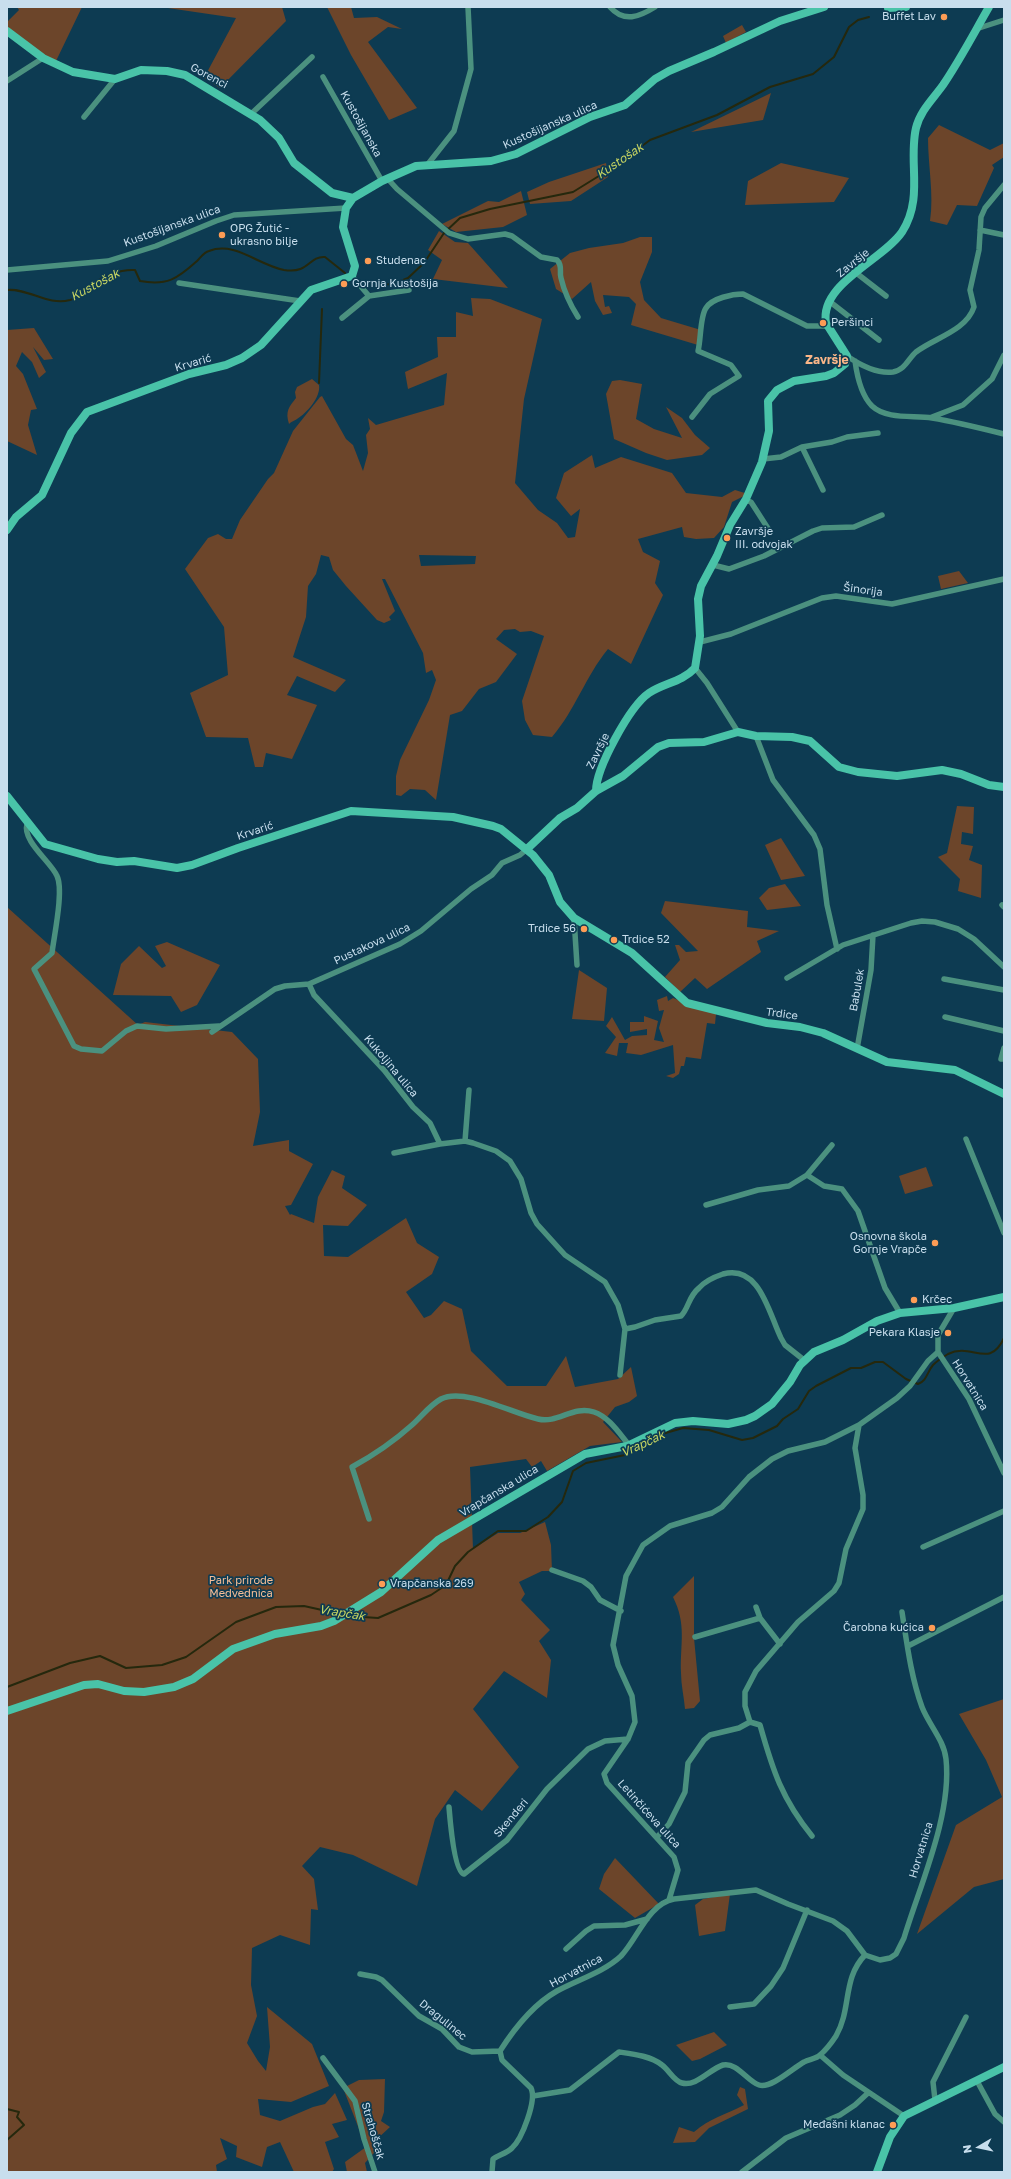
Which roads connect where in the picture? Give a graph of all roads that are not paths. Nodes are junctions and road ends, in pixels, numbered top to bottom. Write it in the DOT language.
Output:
graph roads {
  1 [pos="468,7"];
  2 [pos="610,7"];
  3 [pos="655,7"];
  4 [pos="824,7"];
  5 [pos="887,7"];
  6 [pos="906,7"];
  7 [pos="989,7"];
  8 [pos="1004,20"];
  9 [pos="976,29"];
  10 [pos="7,31"];
  11 [pos="43,58"];
  12 [pos="312,58"];
  13 [pos="323,77"];
  14 [pos="115,79"];
  15 [pos="7,81"];
  16 [pos="251,114"];
  17 [pos="84,117"];
  18 [pos="428,164"];
  19 [pos="384,179"];
  20 [pos="1004,185"];
  21 [pos="353,198"];
  22 [pos="346,208"];
  23 [pos="980,230"];
  24 [pos="1004,236"];
  25 [pos="7,270"];
  26 [pos="856,272"];
  27 [pos="352,276"];
  28 [pos="179,282"];
  29 [pos="409,290"];
  30 [pos="369,296"];
  31 [pos="886,296"];
  32 [pos="300,301"];
  33 [pos="829,301"];
  34 [pos="578,317"];
  35 [pos="342,318"];
  36 [pos="827,326"];
  37 [pos="879,340"];
  38 [pos="1004,355"];
  39 [pos="851,359"];
  40 [pos="692,417"];
  41 [pos="930,417"];
  42 [pos="878,433"];
  43 [pos="1004,434"];
  44 [pos="802,447"];
  45 [pos="763,459"];
  46 [pos="823,490"];
  47 [pos="745,500"];
  48 [pos="882,515"];
  49 [pos="7,530"];
  50 [pos="769,530"];
  51 [pos="713,564"];
  52 [pos="1004,579"];
  53 [pos="700,642"];
  54 [pos="695,668"];
  55 [pos="738,732"];
  56 [pos="756,736"];
  57 [pos="1004,787"];
  58 [pos="596,791"];
  59 [pos="7,796"];
  60 [pos="27,824"];
  61 [pos="527,849"];
  62 [pos="574,918"];
  63 [pos="873,935"];
  64 [pos="837,949"];
  65 [pos="577,965"];
  66 [pos="1004,967"];
  67 [pos="787,978"];
  68 [pos="944,979"];
  69 [pos="309,984"];
  70 [pos="1004,990"];
  71 [pos="945,1017"];
  72 [pos="219,1026"];
  73 [pos="1004,1031"];
  74 [pos="212,1032"];
  75 [pos="1004,1048"];
  76 [pos="858,1049"];
  77 [pos="1004,1059"];
  78 [pos="468,1090"];
  79 [pos="1004,1094"];
  80 [pos="966,1140"];
  81 [pos="465,1141"];
  82 [pos="440,1144"];
  83 [pos="832,1145"];
  84 [pos="394,1153"];
  85 [pos="807,1174"];
  86 [pos="706,1205"];
  87 [pos="1004,1232"];
  88 [pos="1004,1298"];
  89 [pos="954,1308"];
  90 [pos="900,1313"];
  91 [pos="625,1329"];
  92 [pos="939,1354"];
  93 [pos="804,1360"];
  94 [pos="620,1375"];
  95 [pos="859,1425"];
  96 [pos="629,1444"];
  97 [pos="1004,1473"];
  98 [pos="1004,1511"];
  99 [pos="369,1519"];
  100 [pos="923,1547"];
  101 [pos="552,1570"];
  102 [pos="1004,1597"];
  103 [pos="756,1607"];
  104 [pos="621,1611"];
  105 [pos="902,1612"];
  106 [pos="760,1618"];
  107 [pos="695,1637"];
  108 [pos="780,1644"];
  109 [pos="908,1646"];
  110 [pos="7,1711"];
  111 [pos="750,1722"];
  112 [pos="628,1739"];
  113 [pos="449,1807"];
  114 [pos="812,1836"];
  115 [pos="657,1837"];
  116 [pos="669,1900"];
  117 [pos="807,1910"];
  118 [pos="647,1919"];
  119 [pos="566,1950"];
  120 [pos="865,1955"];
  121 [pos="360,1974"];
  122 [pos="730,2006"];
  123 [pos="966,2018"];
  124 [pos="500,2051"];
  125 [pos="820,2055"];
  126 [pos="323,2058"];
  127 [pos="1004,2066"];
  128 [pos="977,2081"];
  129 [pos="868,2092"];
  130 [pos="533,2096"];
  131 [pos="935,2100"];
  132 [pos="904,2116"];
  133 [pos="1004,2122"];
  134 [pos="375,2172"];
  135 [pos="492,2172"];
  136 [pos="742,2172"];
  137 [pos="877,2172"];
  1 -- 18 [label="street"];
  2 -- 3 [label="street"];
  4 -- 18 [label="street, Kustošijanska ulica"];
  5 -- 6 [label="street"];
  7 -- 9 [label="street, Završje"];
  8 -- 9 [label="street"];
  9 -- 26 [label="street, Završje"];
  10 -- 11 [label="street, Gorenci"];
  11 -- 14 [label="street, Gorenci"];
  11 -- 15 [label="street"];
  12 -- 16 [label="street"];
  13 -- 19 [label="street, Kustošijanska"];
  14 -- 16 [label="street, Gorenci"];
  14 -- 17 [label="street"];
  16 -- 21 [label="street, Gorenci"];
  18 -- 19 [label="street, Kustošijanska ulica"];
  19 -- 21 [label="street, Kustošijanska ulica"];
  19 -- 34 [label="street, Kustošijanska"];
  20 -- 23 [label="street"];
  21 -- 22 [label="street, Kustošijanska ulica"];
  22 -- 25 [label="street, Kustošijanska ulica"];
  22 -- 27 [label="street"];
  23 -- 24 [label="street"];
  23 -- 39 [label="street"];
  26 -- 31 [label="street"];
  26 -- 33 [label="street, Završje"];
  27 -- 30 [label="street"];
  27 -- 32 [label="street, Krvarić"];
  28 -- 32 [label="street"];
  29 -- 30 [label="street"];
  30 -- 35 [label="street"];
  32 -- 49 [label="street, Krvarić"];
  33 -- 36 [label="street, Završje"];
  33 -- 37 [label="street"];
  36 -- 39 [label="street"];
  36 -- 40 [label="street"];
  38 -- 41 [label="street"];
  39 -- 41 [label="street"];
  39 -- 45 [label="street"];
  41 -- 43 [label="street"];
  42 -- 44 [label="street"];
  44 -- 45 [label="street"];
  44 -- 46 [label="street"];
  45 -- 47 [label="street"];
  47 -- 50 [label="street"];
  47 -- 51 [label="street"];
  48 -- 51 [label="street"];
  51 -- 53 [label="street"];
  52 -- 53 [label="street, Šinorija"];
  53 -- 54 [label="street"];
  54 -- 55 [label="street"];
  54 -- 58 [label="street, Završje"];
  55 -- 56 [label="street"];
  55 -- 58 [label="street"];
  56 -- 57 [label="street"];
  56 -- 64 [label="street"];
  58 -- 61 [label="street"];
  59 -- 60 [label="street, Krvarić"];
  60 -- 61 [label="street, Krvarić"];
  60 -- 72 [label="street"];
  61 -- 62 [label="street, Trdice"];
  61 -- 69 [label="street, Pustakova ulica"];
  62 -- 65 [label="street"];
  62 -- 76 [label="street, Trdice"];
  63 -- 64 [label="street"];
  63 -- 66 [label="street"];
  63 -- 76 [label="street, Babulek"];
  64 -- 67 [label="street"];
  68 -- 70 [label="street"];
  69 -- 72 [label="street, Pustakova ulica"];
  69 -- 82 [label="street, Kukoljina ulica"];
  71 -- 73 [label="street"];
  72 -- 74 [label="street, Pustakova ulica"];
  75 -- 77 [label="street"];
  76 -- 79 [label="street, Trdice"];
  78 -- 81 [label="street"];
  80 -- 87 [label="street"];
  81 -- 82 [label="street"];
  81 -- 91 [label="street"];
  82 -- 84 [label="street"];
  83 -- 85 [label="street"];
  85 -- 86 [label="street"];
  85 -- 90 [label="street"];
  88 -- 89 [label="street, Vrapčanska ulica"];
  89 -- 90 [label="street, Vrapčanska ulica"];
  89 -- 92 [label="street, Horvatnica"];
  90 -- 93 [label="street, Vrapčanska ulica"];
  91 -- 93 [label="street"];
  91 -- 94 [label="street"];
  92 -- 95 [label="street, Letinčićeva ulica"];
  92 -- 97 [label="street, Horvatnica"];
  93 -- 96 [label="street, Vrapčanska ulica"];
  95 -- 104 [label="street, Letinčićeva ulica"];
  95 -- 108 [label="street"];
  96 -- 99 [label="street"];
  96 -- 110 [label="street, Vrapčanska ulica"];
  98 -- 100 [label="street"];
  101 -- 104 [label="street"];
  102 -- 109 [label="street"];
  103 -- 106 [label="street"];
  104 -- 112 [label="street, Letinčićeva ulica"];
  105 -- 109 [label="street, Horvatnica"];
  106 -- 107 [label="street"];
  106 -- 108 [label="street"];
  108 -- 111 [label="street"];
  109 -- 120 [label="street, Horvatnica"];
  111 -- 114 [label="street"];
  111 -- 115 [label="street"];
  112 -- 113 [label="street, Skenderi"];
  112 -- 115 [label="street, Letinčićeva ulica"];
  115 -- 116 [label="street, Letinčićeva ulica"];
  116 -- 117 [label="street"];
  116 -- 118 [label="street, Horvatnica"];
  117 -- 120 [label="street"];
  117 -- 122 [label="street"];
  118 -- 119 [label="street, Horvatnica"];
  118 -- 124 [label="street, Horvatnica"];
  120 -- 125 [label="street"];
  121 -- 124 [label="street, Dragulinec"];
  123 -- 131 [label="street"];
  124 -- 130 [label="street"];
  125 -- 129 [label="street"];
  125 -- 130 [label="street"];
  126 -- 134 [label="street, Strahoščak"];
  127 -- 128 [label="street"];
  128 -- 131 [label="street"];
  128 -- 133 [label="street"];
  129 -- 132 [label="street"];
  129 -- 136 [label="street"];
  130 -- 135 [label="street"];
  131 -- 132 [label="street"];
  132 -- 137 [label="street"];
}
